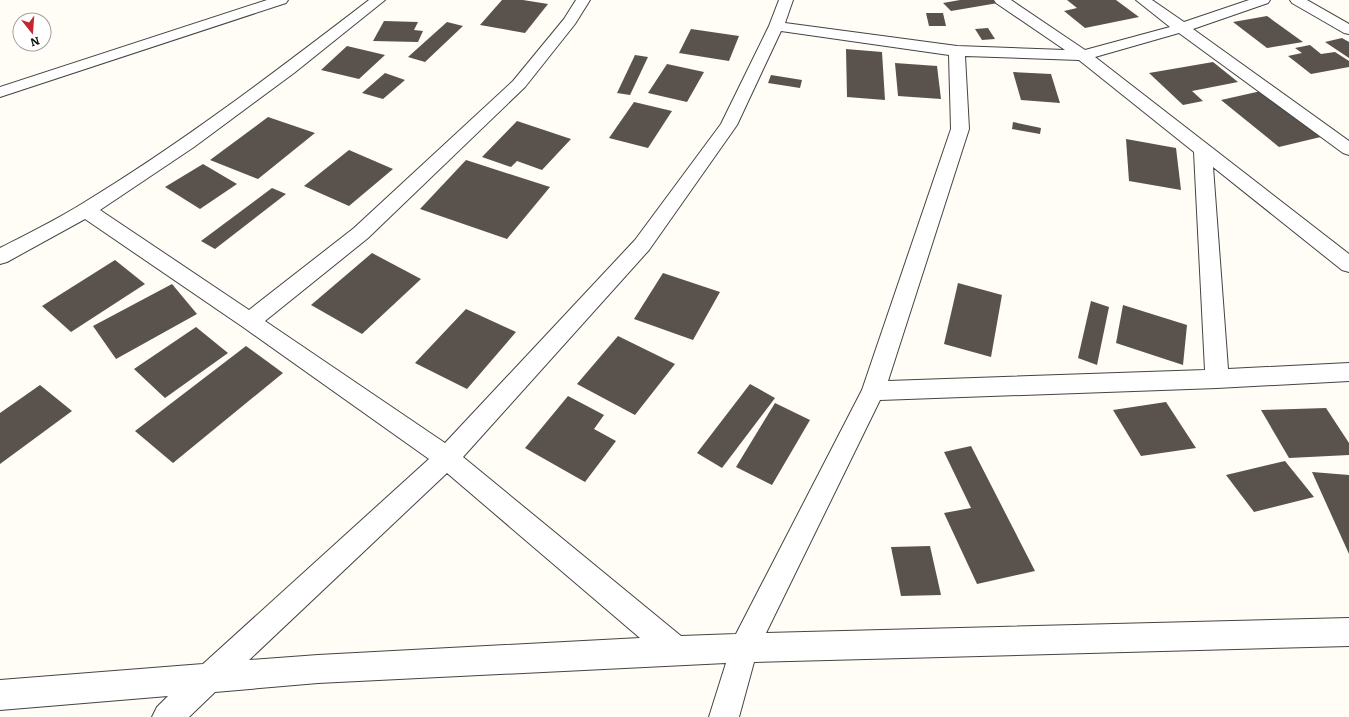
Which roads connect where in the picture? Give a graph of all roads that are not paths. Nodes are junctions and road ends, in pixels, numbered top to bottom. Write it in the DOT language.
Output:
graph roads {
  1 [pos="280,0"];
  2 [pos="378,0"];
  3 [pos="583,0"];
  4 [pos="786,0"];
  5 [pos="1001,0"];
  6 [pos="1143,0"];
  7 [pos="1263,0"];
  8 [pos="1297,0"];
  9 [pos="776,26"];
  10 [pos="1182,28"];
  11 [pos="1349,30"];
  12 [pos="957,51"];
  13 [pos="1083,55"];
  14 [pos="0,92"];
  15 [pos="1203,149"];
  16 [pos="1349,149"];
  17 [pos="86,210"];
  18 [pos="0,258"];
  19 [pos="1349,265"];
  20 [pos="250,321"];
  21 [pos="1349,372"];
  22 [pos="1217,379"];
  23 [pos="873,391"];
  24 [pos="446,458"];
  25 [pos="1349,632"];
  26 [pos="744,649"];
  27 [pos="676,650"];
  28 [pos="210,677"];
  29 [pos="0,696"];
  30 [pos="167,717"];
  31 [pos="724,717"];
  1 -- 14 [label="street"];
  2 -- 17 [label="street"];
  3 -- 20 [label="street"];
  4 -- 9 [label="street"];
  5 -- 13 [label="street"];
  6 -- 10 [label="street"];
  7 -- 10 [label="street"];
  8 -- 11 [label="street"];
  9 -- 12 [label="street"];
  9 -- 24 [label="street"];
  10 -- 13 [label="street"];
  10 -- 16 [label="street"];
  12 -- 13 [label="street"];
  12 -- 23 [label="street"];
  13 -- 15 [label="street"];
  15 -- 19 [label="street"];
  15 -- 22 [label="street"];
  17 -- 18 [label="street"];
  17 -- 20 [label="street"];
  20 -- 24 [label="street"];
  21 -- 22 [label="street"];
  22 -- 23 [label="street"];
  23 -- 26 [label="street"];
  24 -- 27 [label="street"];
  24 -- 28 [label="street"];
  25 -- 26 [label="street"];
  26 -- 27 [label="street"];
  26 -- 31 [label="street"];
  27 -- 28 [label="street"];
  28 -- 29 [label="street"];
  28 -- 30 [label="street"];
}
